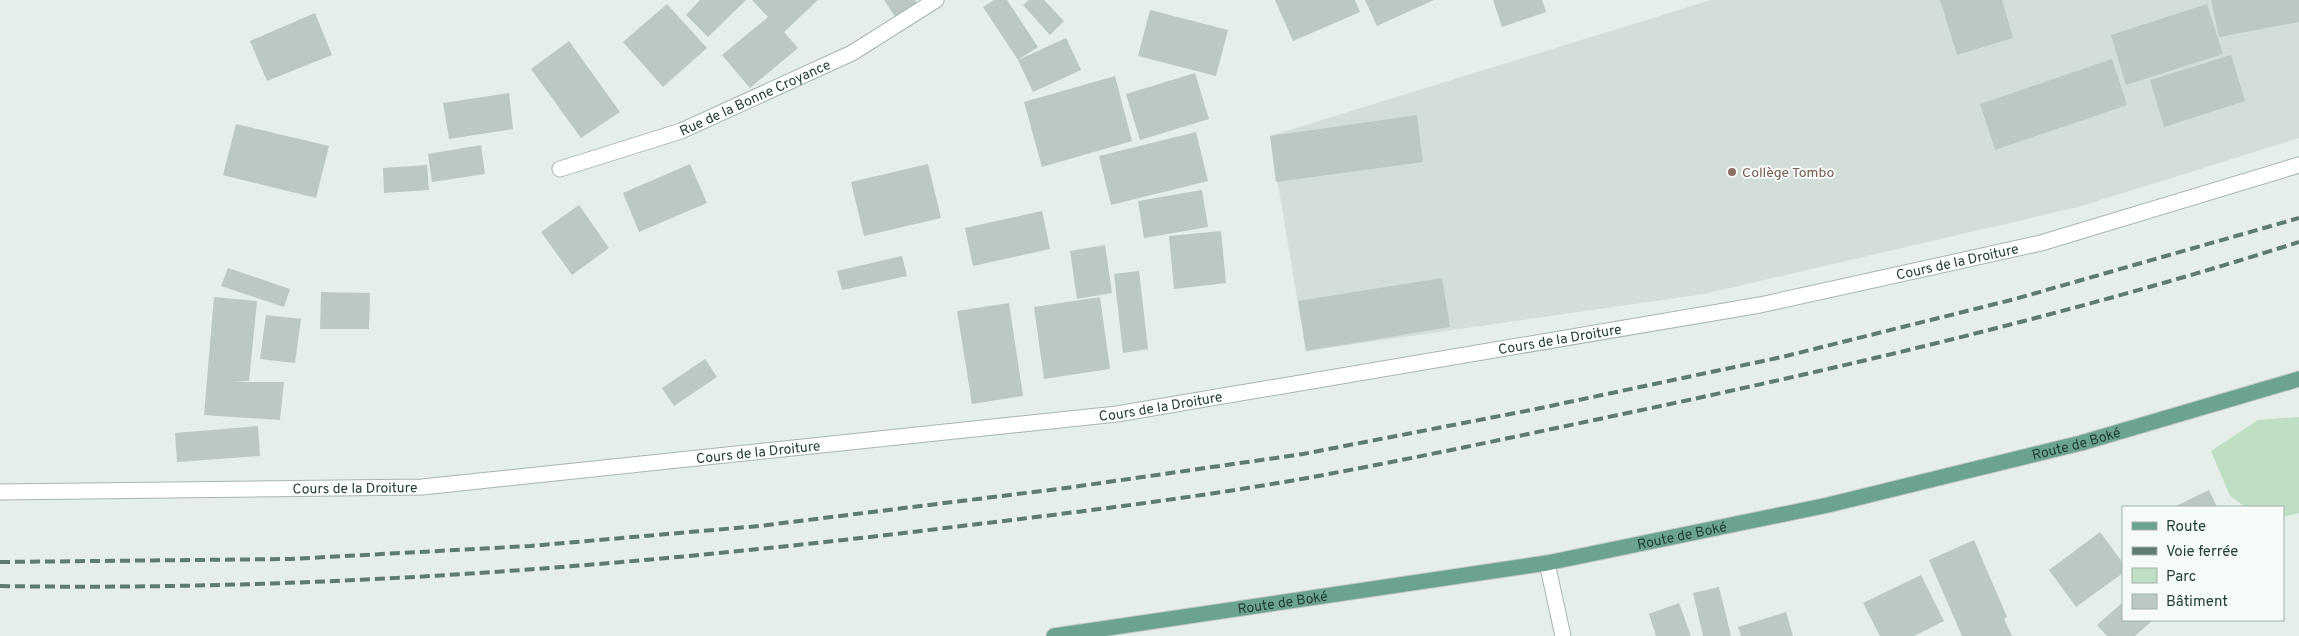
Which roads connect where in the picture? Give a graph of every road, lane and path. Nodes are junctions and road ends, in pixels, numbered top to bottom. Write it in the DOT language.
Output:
graph roads {
  1 [pos="936,0"];
  2 [pos="2299,165"];
  3 [pos="560,169"];
  4 [pos="2299,379"];
  5 [pos="0,492"];
  6 [pos="1547,564"];
  7 [pos="1054,636"];
  8 [pos="1563,636"];
  1 -- 3 [label="street, Rue de la Bonne Croyance"];
  2 -- 5 [label="street, Cours de la Droiture"];
  4 -- 6 [label="main road, Route de Boké"];
  6 -- 7 [label="main road, Route de Boké"];
  6 -- 8 [label="street"];
}
